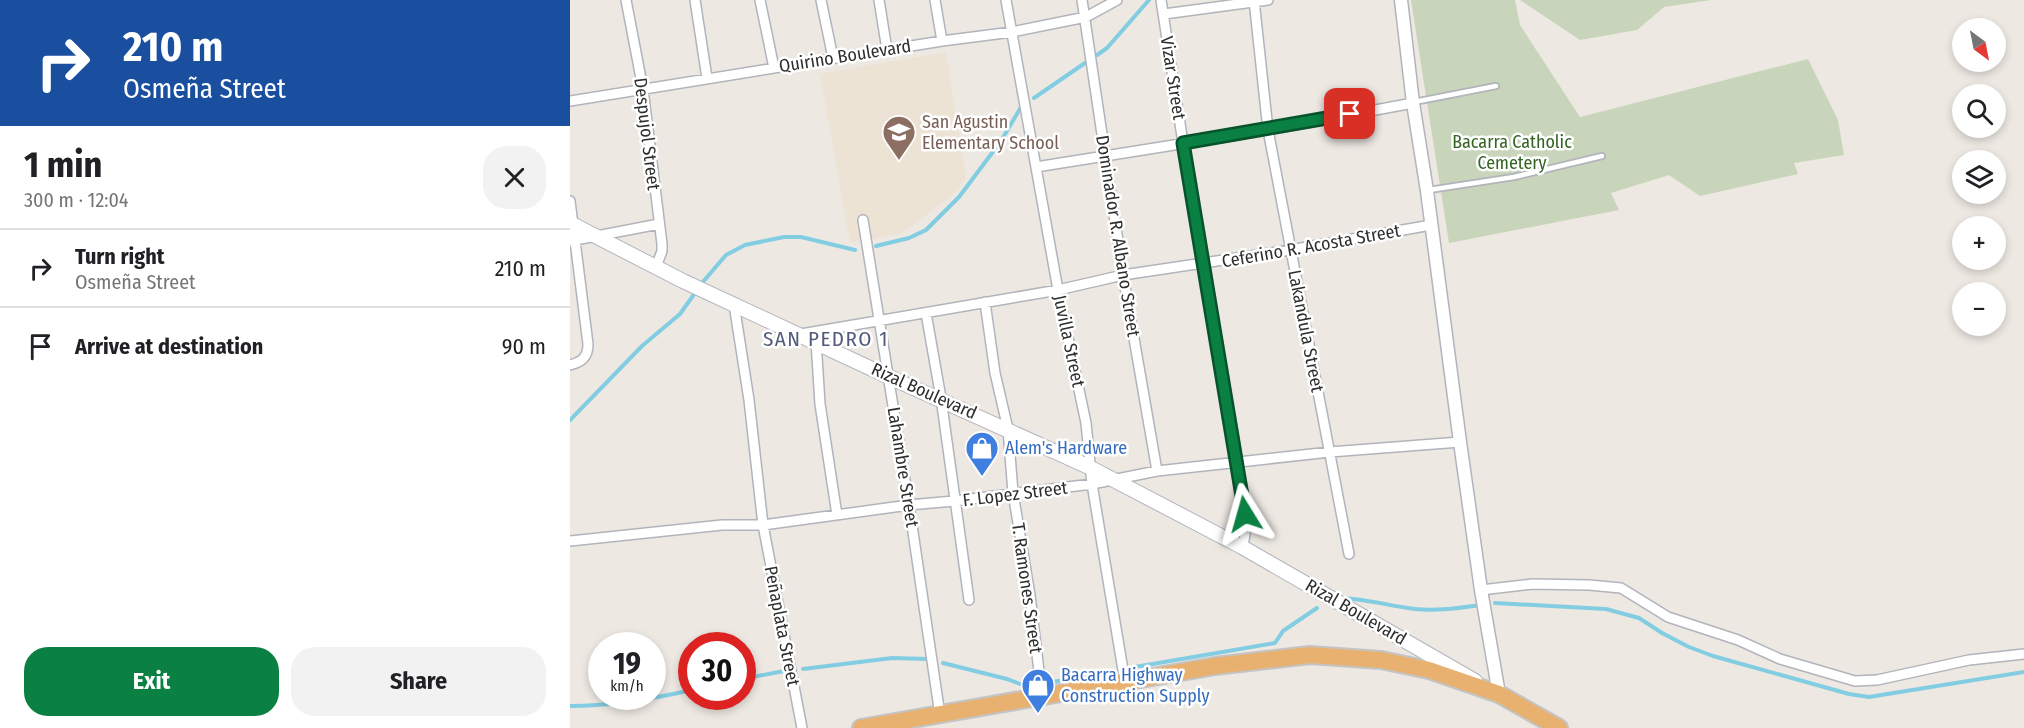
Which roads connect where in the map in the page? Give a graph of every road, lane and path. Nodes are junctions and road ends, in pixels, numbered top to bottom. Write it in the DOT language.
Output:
graph roads {
  1 [pos="626,0"];
  2 [pos="695,0"];
  3 [pos="760,0"];
  4 [pos="821,0"];
  5 [pos="879,0"];
  6 [pos="935,0"];
  7 [pos="1006,0"];
  8 [pos="1083,0"];
  9 [pos="1117,0"];
  10 [pos="1161,0"];
  11 [pos="1268,0"];
  12 [pos="1401,0"];
  13 [pos="1255,1"];
  14 [pos="1164,14"];
  15 [pos="1086,17"];
  16 [pos="1012,32"];
  17 [pos="942,40"];
  18 [pos="887,50"];
  19 [pos="832,58"];
  20 [pos="774,68"];
  21 [pos="707,78"];
  22 [pos="1496,86"];
  23 [pos="643,89"];
  24 [pos="570,101"];
  25 [pos="1413,103"];
  26 [pos="1268,130"];
  27 [pos="1183,143"];
  28 [pos="1105,155"];
  29 [pos="1602,156"];
  30 [pos="1036,167"];
  31 [pos="1427,190"];
  32 [pos="570,201"];
  33 [pos="863,220"];
  34 [pos="572,224"];
  35 [pos="659,224"];
  36 [pos="1431,225"];
  37 [pos="593,236"];
  38 [pos="573,241"];
  39 [pos="1290,250"];
  40 [pos="1204,264"];
  41 [pos="656,267"];
  42 [pos="1123,275"];
  43 [pos="1058,290"];
  44 [pos="729,301"];
  45 [pos="985,302"];
  46 [pos="926,313"];
  47 [pos="878,321"];
  48 [pos="801,334"];
  49 [pos="816,341"];
  50 [pos="570,365"];
  51 [pos="887,376"];
  52 [pos="941,398"];
  53 [pos="1008,429"];
  54 [pos="1460,441"];
  55 [pos="1330,452"];
  56 [pos="1237,463"];
  57 [pos="1089,467"];
  58 [pos="1157,471"];
  59 [pos="1110,479"];
  60 [pos="1092,484"];
  61 [pos="1013,493"];
  62 [pos="954,501"];
  63 [pos="909,505"];
  64 [pos="837,515"];
  65 [pos="763,525"];
  66 [pos="570,542"];
  67 [pos="1242,547"];
  68 [pos="1349,554"];
  69 [pos="1481,590"];
  70 [pos="969,600"];
  71 [pos="2024,654"];
  72 [pos="1125,682"];
  73 [pos="1496,693"];
  74 [pos="1042,697"];
  75 [pos="940,715"];
  76 [pos="802,728"];
  77 [pos="861,728"];
  78 [pos="1559,728"];
  1 -- 23 [label="street, Despujol Street"];
  2 -- 21 [label="street"];
  3 -- 20 [label="street"];
  4 -- 19 [label="street"];
  5 -- 18 [label="street"];
  6 -- 17 [label="street"];
  7 -- 16 [label="street, Juvilla Street"];
  8 -- 15 [label="street, Dominador R. Albano Street"];
  9 -- 15 [label="street, Quirino Boulevard"];
  10 -- 14 [label="street, Vizar Street"];
  11 -- 13 [label="street"];
  12 -- 25 [label="street"];
  13 -- 14 [label="street"];
  13 -- 26 [label="street, Lakandula Street"];
  14 -- 27 [label="street, Vizar Street"];
  15 -- 16 [label="street, Quirino Boulevard"];
  15 -- 28 [label="street, Dominador R. Albano Street"];
  16 -- 17 [label="street, Quirino Boulevard"];
  16 -- 30 [label="street, Juvilla Street"];
  17 -- 18 [label="street, Quirino Boulevard"];
  18 -- 19 [label="street, Quirino Boulevard"];
  19 -- 20 [label="street, Quirino Boulevard"];
  20 -- 21 [label="street, Quirino Boulevard"];
  21 -- 23 [label="street, Quirino Boulevard"];
  22 -- 25 [label="lane"];
  23 -- 24 [label="street, Quirino Boulevard"];
  23 -- 35 [label="street, Despujol Street"];
  25 -- 26 [label="street"];
  25 -- 31 [label="street"];
  26 -- 27 [label="street"];
  26 -- 39 [label="street, Lakandula Street"];
  27 -- 28 [label="street"];
  27 -- 40 [label="street, Vizar Street"];
  28 -- 30 [label="street"];
  28 -- 42 [label="street, Dominador R. Albano Street"];
  29 -- 31 [label="lane"];
  30 -- 43 [label="street, Juvilla Street"];
  31 -- 36 [label="street"];
  32 -- 34 [label="street"];
  33 -- 47 [label="street, Lahambre Street"];
  34 -- 37 [label="main road, Rizal Boulevard"];
  34 -- 38 [label="street"];
  35 -- 37 [label="street"];
  35 -- 41 [label="street, Despujol Street"];
  36 -- 39 [label="street, Ceferino R. Acosta Street"];
  36 -- 54 [label="street"];
  37 -- 38 [label="street"];
  37 -- 41 [label="main road, Rizal Boulevard"];
  38 -- 50 [label="street"];
  39 -- 40 [label="street, Ceferino R. Acosta Street"];
  39 -- 55 [label="street, Lakandula Street"];
  40 -- 42 [label="street, Ceferino R. Acosta Street"];
  40 -- 56 [label="street, Vizar Street"];
  41 -- 44 [label="main road, Rizal Boulevard"];
  42 -- 43 [label="street, Ceferino R. Acosta Street"];
  42 -- 58 [label="street, Dominador R. Albano Street"];
  43 -- 45 [label="street, Ceferino R. Acosta Street"];
  43 -- 57 [label="street, Juvilla Street"];
  44 -- 48 [label="main road, Rizal Boulevard"];
  44 -- 65 [label="street, Peñaplata Street"];
  45 -- 46 [label="street, Ceferino R. Acosta Street"];
  45 -- 53 [label="street, T. Ramones Street"];
  46 -- 47 [label="street, Ceferino R. Acosta Street"];
  46 -- 52 [label="street"];
  47 -- 48 [label="street, Ceferino R. Acosta Street"];
  47 -- 51 [label="street, Lahambre Street"];
  48 -- 49 [label="main road, Rizal Boulevard"];
  49 -- 51 [label="main road, Rizal Boulevard"];
  49 -- 64 [label="street"];
  51 -- 52 [label="main road, Rizal Boulevard"];
  51 -- 63 [label="street, Lahambre Street"];
  52 -- 53 [label="main road, Rizal Boulevard"];
  52 -- 62 [label="street"];
  53 -- 57 [label="main road, Rizal Boulevard"];
  53 -- 61 [label="street, T. Ramones Street"];
  54 -- 55 [label="street, F. Lopez Street"];
  54 -- 69 [label="street"];
  55 -- 56 [label="street, F. Lopez Street"];
  55 -- 68 [label="street, Lakandula Street"];
  56 -- 58 [label="street, F. Lopez Street"];
  56 -- 67 [label="street, Vizar Street"];
  57 -- 59 [label="main road, Rizal Boulevard"];
  57 -- 60 [label="street, Juvilla Street"];
  58 -- 59 [label="street, F. Lopez Street"];
  59 -- 60 [label="street, F. Lopez Street"];
  59 -- 67 [label="main road, Rizal Boulevard"];
  60 -- 61 [label="street, F. Lopez Street"];
  60 -- 72 [label="street, Juvilla Street"];
  61 -- 62 [label="street, F. Lopez Street"];
  61 -- 74 [label="street, T. Ramones Street"];
  62 -- 63 [label="street, F. Lopez Street"];
  62 -- 70 [label="street"];
  63 -- 64 [label="street, F. Lopez Street"];
  63 -- 75 [label="street, Lahambre Street"];
  64 -- 65 [label="street, F. Lopez Street"];
  65 -- 66 [label="street, F. Lopez Street"];
  65 -- 76 [label="street, Peñaplata Street"];
  67 -- 73 [label="main road, Rizal Boulevard"];
  69 -- 71 [label="street"];
  69 -- 73 [label="street"];
  72 -- 73 [label="highway"];
  72 -- 74 [label="highway"];
  73 -- 78 [label="highway"];
  74 -- 75 [label="highway"];
  75 -- 77 [label="highway"];
}
